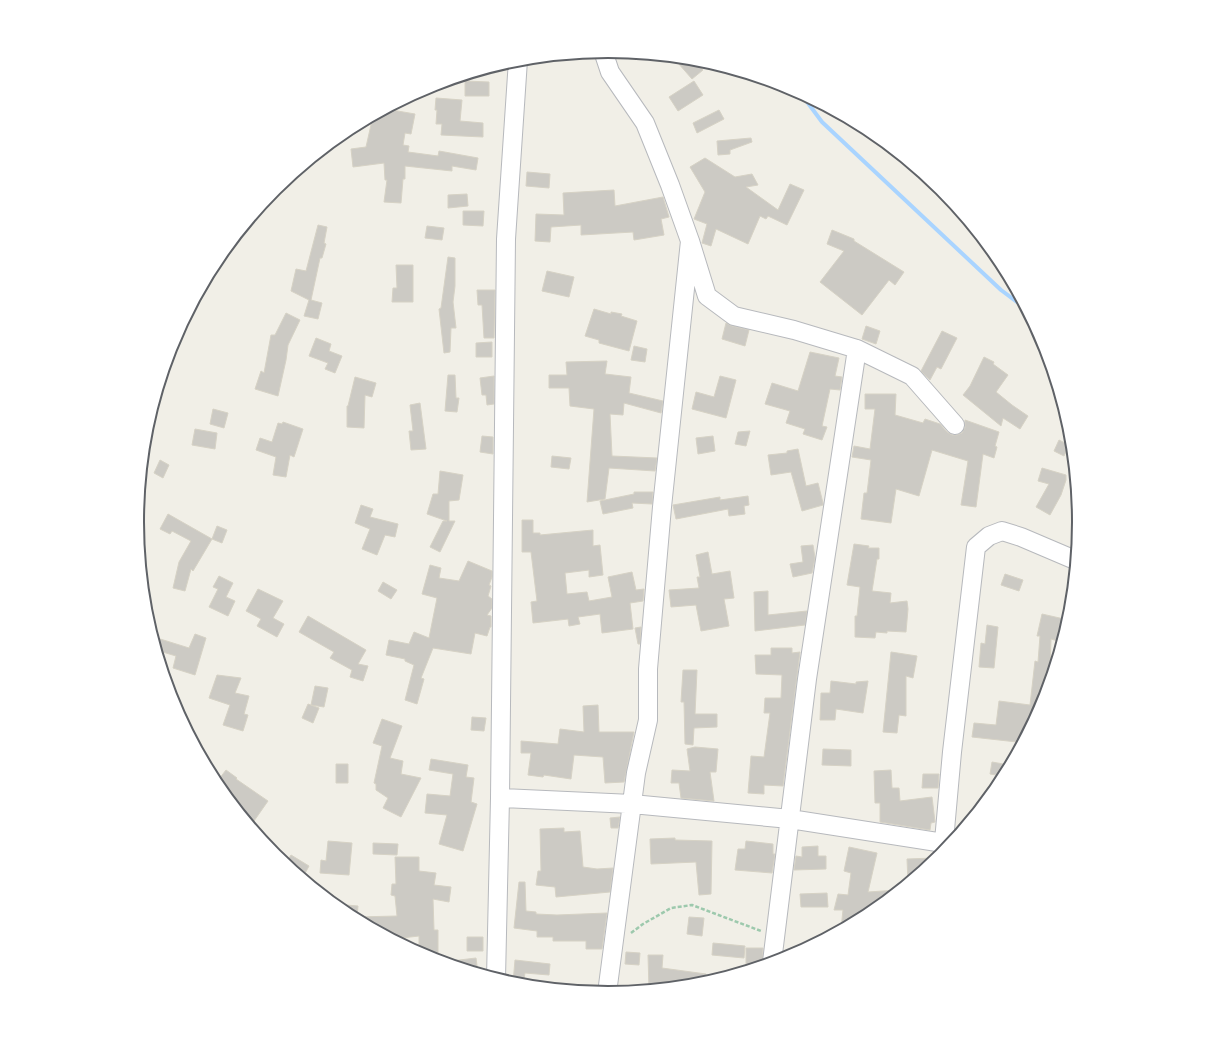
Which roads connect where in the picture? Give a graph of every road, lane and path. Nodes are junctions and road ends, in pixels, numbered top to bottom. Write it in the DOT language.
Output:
graph roads {
  1 [pos="605,58"];
  2 [pos="518,67"];
  3 [pos="690,240"];
  4 [pos="857,350"];
  5 [pos="955,425"];
  6 [pos="1070,558"];
  7 [pos="500,798"];
  8 [pos="632,804"];
  9 [pos="790,819"];
  10 [pos="946,838"];
  11 [pos="941,845"];
  12 [pos="776,937"];
  13 [pos="613,947"];
  14 [pos="773,955"];
  15 [pos="496,972"];
  16 [pos="608,986"];
  1 -- 3 [label="street"];
  2 -- 7 [label="street"];
  3 -- 4 [label="street"];
  3 -- 8 [label="street"];
  4 -- 5 [label="street"];
  4 -- 9 [label="street"];
  6 -- 10 [label="street"];
  7 -- 8 [label="street"];
  7 -- 15 [label="street"];
  8 -- 9 [label="street"];
  8 -- 13 [label="street"];
  9 -- 11 [label="street"];
  9 -- 12 [label="street"];
  12 -- 13 [label="path"];
  12 -- 14 [label="street"];
  13 -- 16 [label="street"];
}
